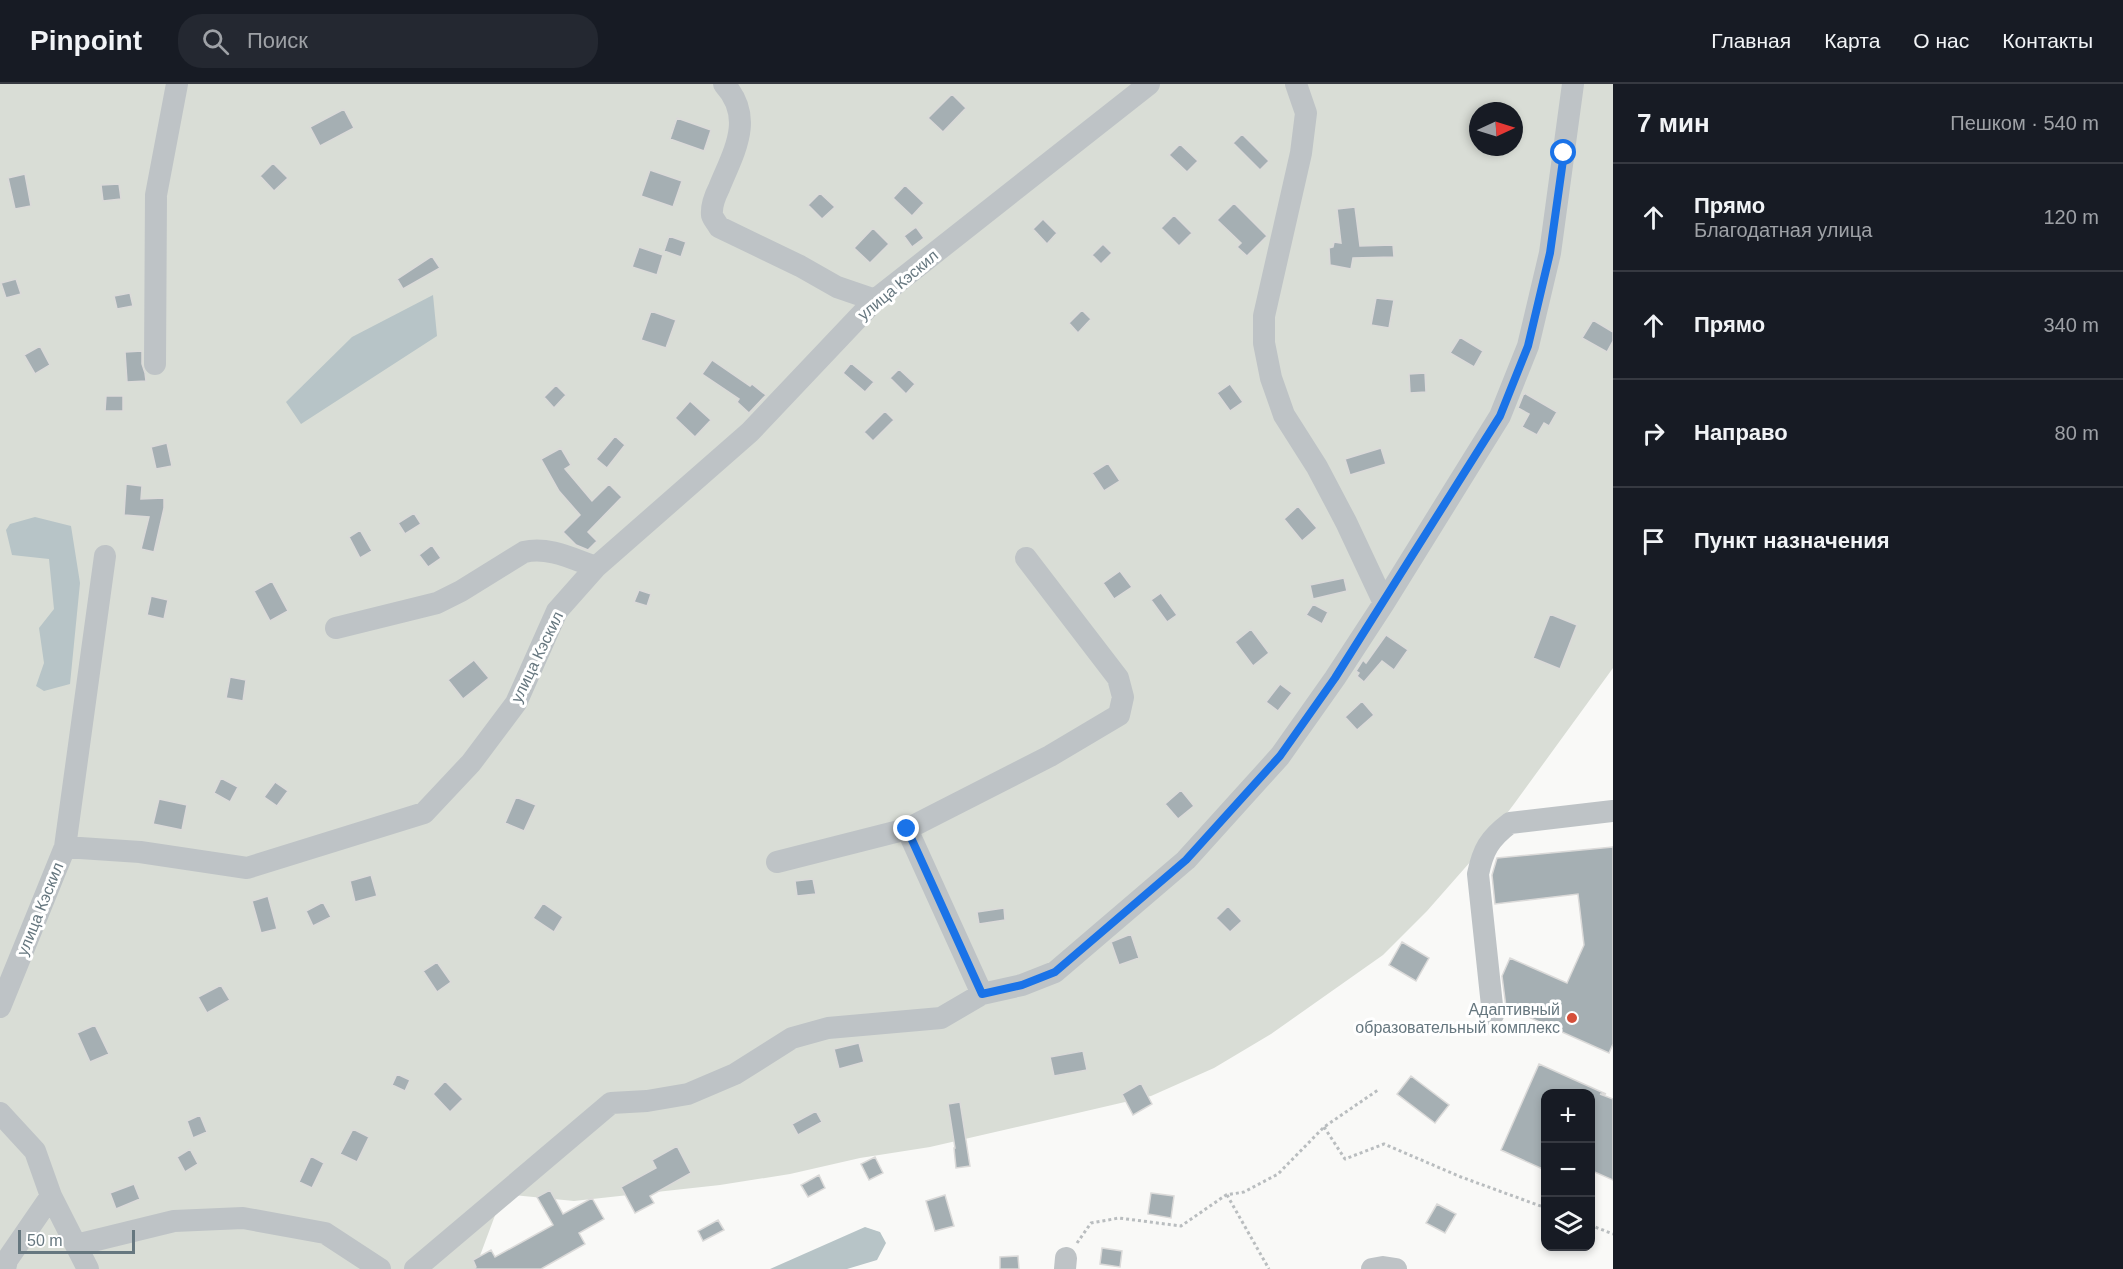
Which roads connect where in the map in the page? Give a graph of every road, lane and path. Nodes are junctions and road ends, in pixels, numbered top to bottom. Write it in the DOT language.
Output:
graph roads {
  1 [pos="177,84"];
  2 [pos="724,84"];
  3 [pos="1149,84"];
  4 [pos="1296,84"];
  5 [pos="1573,84"];
  6 [pos="875,300"];
  7 [pos="155,364"];
  8 [pos="105,555"];
  9 [pos="1026,558"];
  10 [pos="597,567"];
  11 [pos="1383,603"];
  12 [pos="336,628"];
  13 [pos="1613,811"];
  14 [pos="907,829"];
  15 [pos="64,847"];
  16 [pos="777,862"];
  17 [pos="982,994"];
  18 [pos="0,1007"];
  19 [pos="1493,1015"];
  20 [pos="1378,1090"];
  21 [pos="0,1113"];
  22 [pos="1324,1127"];
  23 [pos="1226,1195"];
  24 [pos="51,1196"];
  25 [pos="1541,1207"];
  26 [pos="1595,1227"];
  27 [pos="1613,1234"];
  28 [pos="76,1245"];
  29 [pos="1066,1264"];
  30 [pos="5,1269"];
  31 [pos="88,1269"];
  32 [pos="380,1269"];
  33 [pos="415,1269"];
  34 [pos="1269,1269"];
  35 [pos="1372,1269"];
  36 [pos="1396,1269"];
  1 -- 7 [label="street"];
  2 -- 6 [label="street"];
  3 -- 6 [label="street, улица Кэскил"];
  4 -- 11 [label="street"];
  5 -- 11 [label="street"];
  6 -- 10 [label="street, улица Кэскил"];
  8 -- 15 [label="street"];
  9 -- 14 [label="street"];
  10 -- 12 [label="street"];
  10 -- 15 [label="street, улица Кэскил"];
  11 -- 17 [label="street"];
  13 -- 19 [label="street"];
  14 -- 16 [label="street"];
  14 -- 17 [label="street"];
  15 -- 18 [label="street, улица Кэскил"];
  17 -- 33 [label="street"];
  20 -- 22 [label="path"];
  21 -- 24 [label="street"];
  22 -- 23 [label="path"];
  22 -- 25 [label="path"];
  23 -- 29 [label="path"];
  23 -- 34 [label="path"];
  24 -- 28 [label="street"];
  24 -- 30 [label="street"];
  26 -- 27 [label="path"];
  28 -- 31 [label="street"];
  28 -- 32 [label="street"];
  35 -- 36 [label="street"];
}
